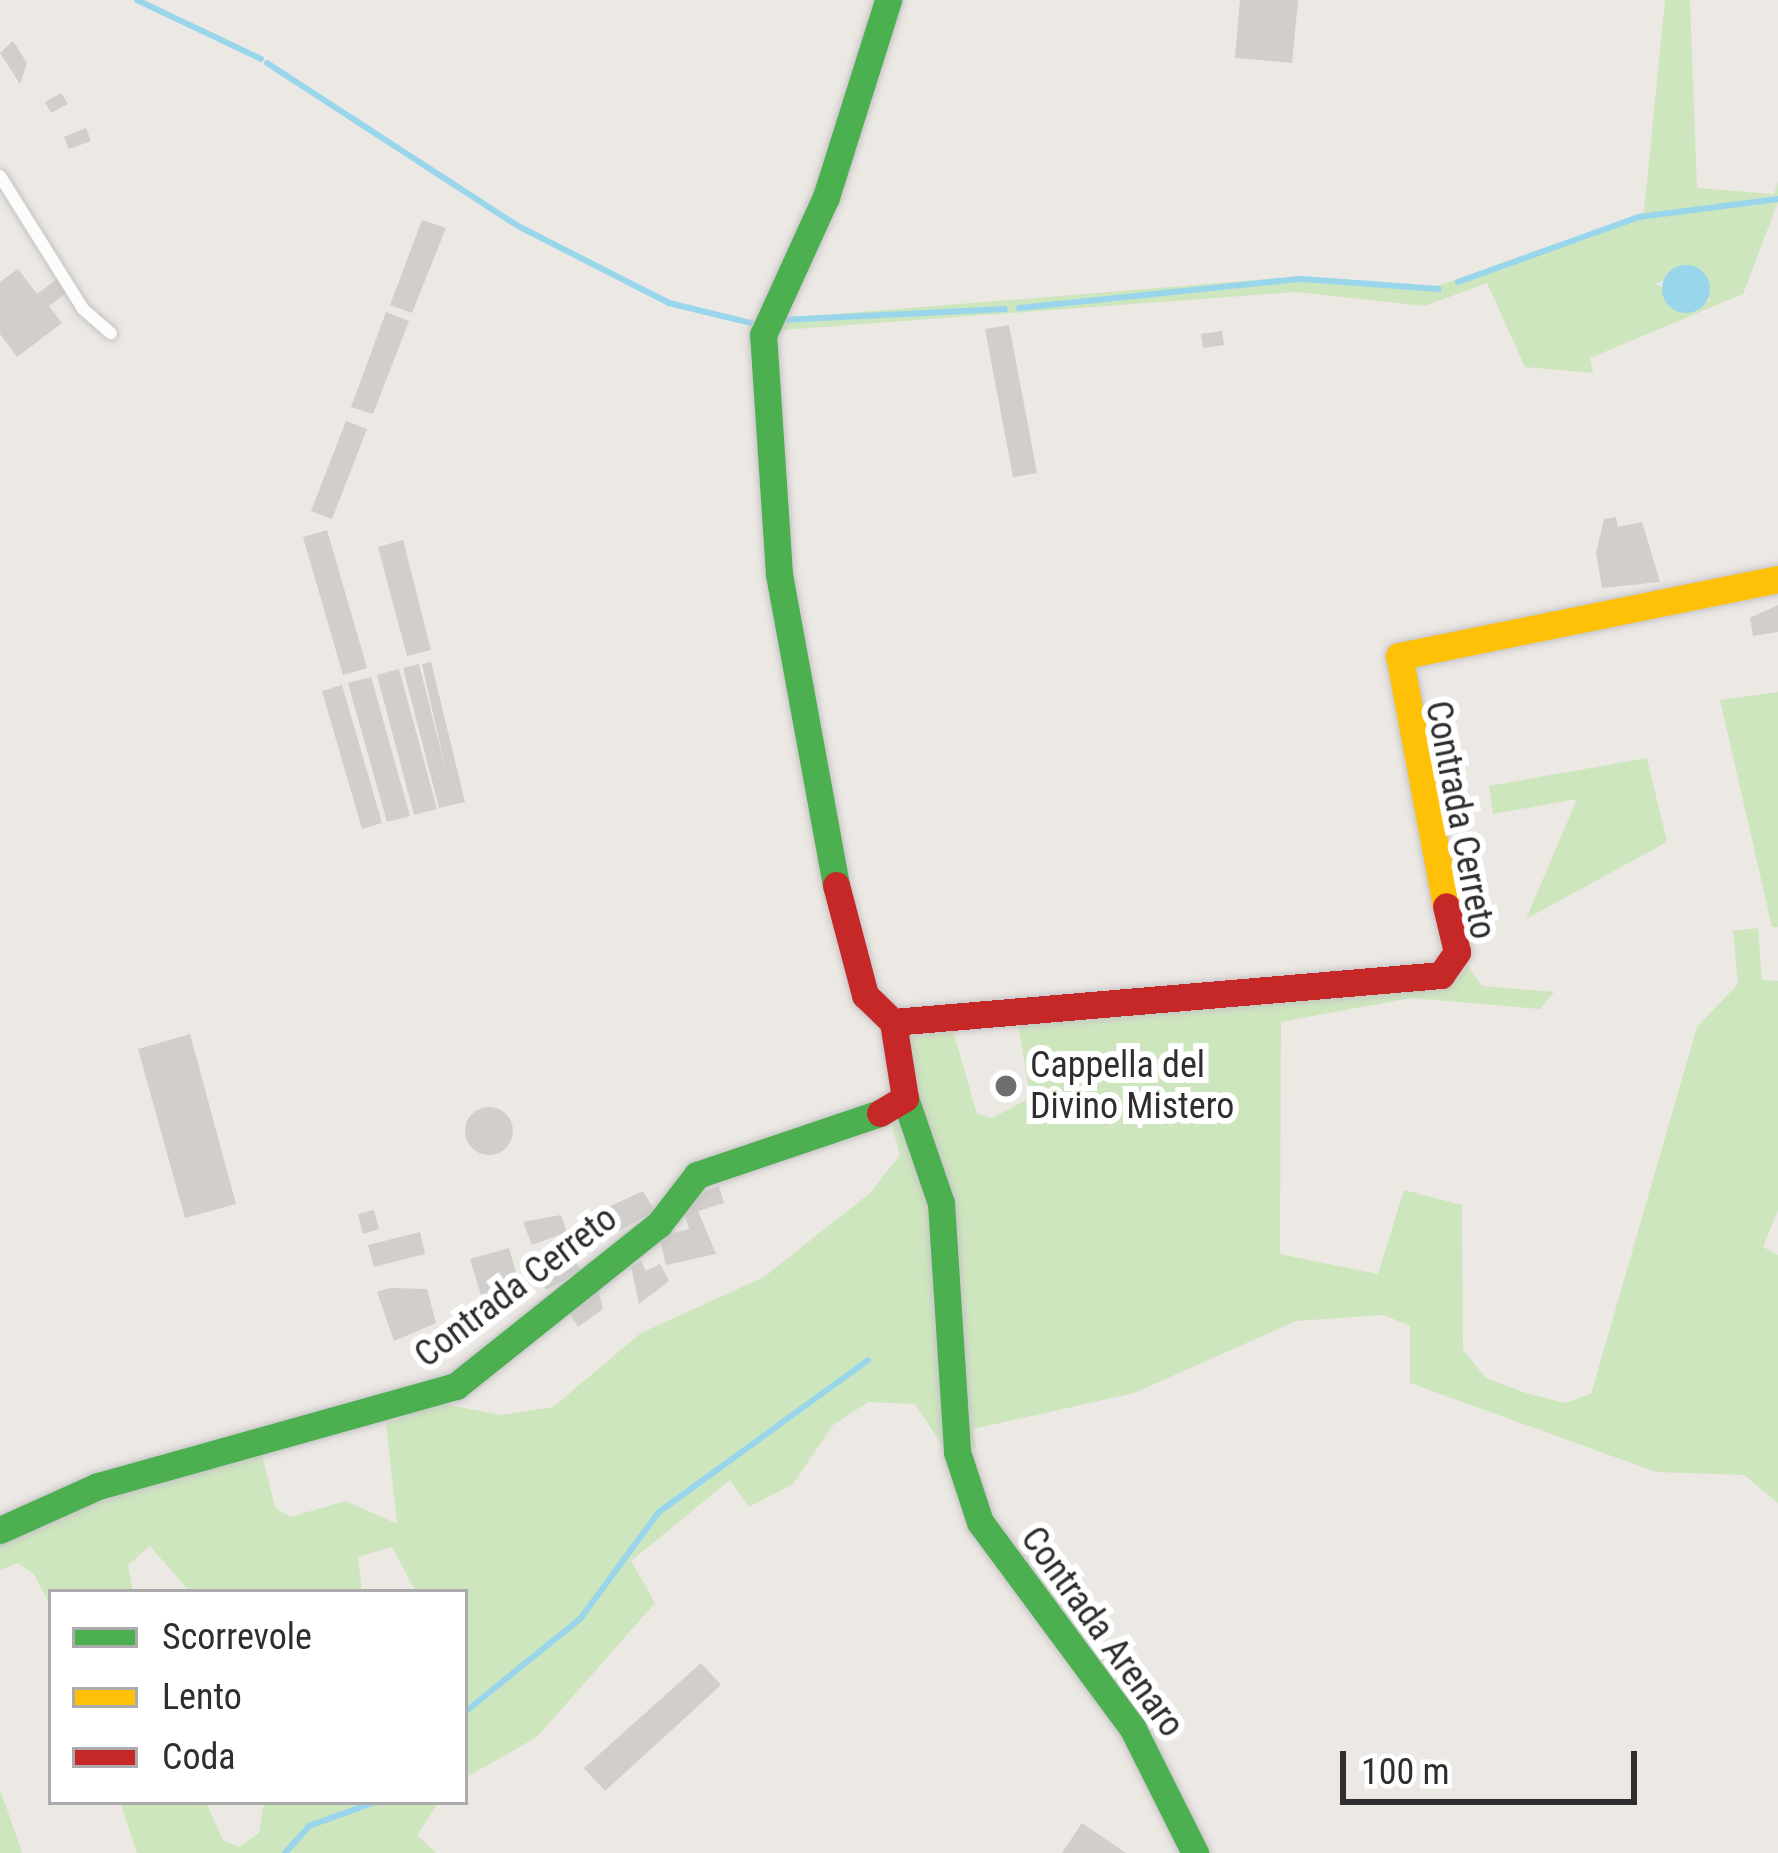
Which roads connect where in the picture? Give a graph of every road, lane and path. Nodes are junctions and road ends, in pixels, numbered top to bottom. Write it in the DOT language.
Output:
graph roads {
  1 [pos="888,0"];
  2 [pos="0,176"];
  3 [pos="111,332"];
  4 [pos="1778,580"];
  5 [pos="893,1022"];
  6 [pos="904,1098"];
  7 [pos="0,1531"];
  8 [pos="1195,1853"];
  1 -- 5 [label="street"];
  2 -- 3 [label="lane"];
  4 -- 5 [label="street, Contrada Cerreto"];
  5 -- 6 [label="street"];
  6 -- 7 [label="street, Contrada Cerreto"];
  6 -- 8 [label="street, Contrada Arenaro"];
}
